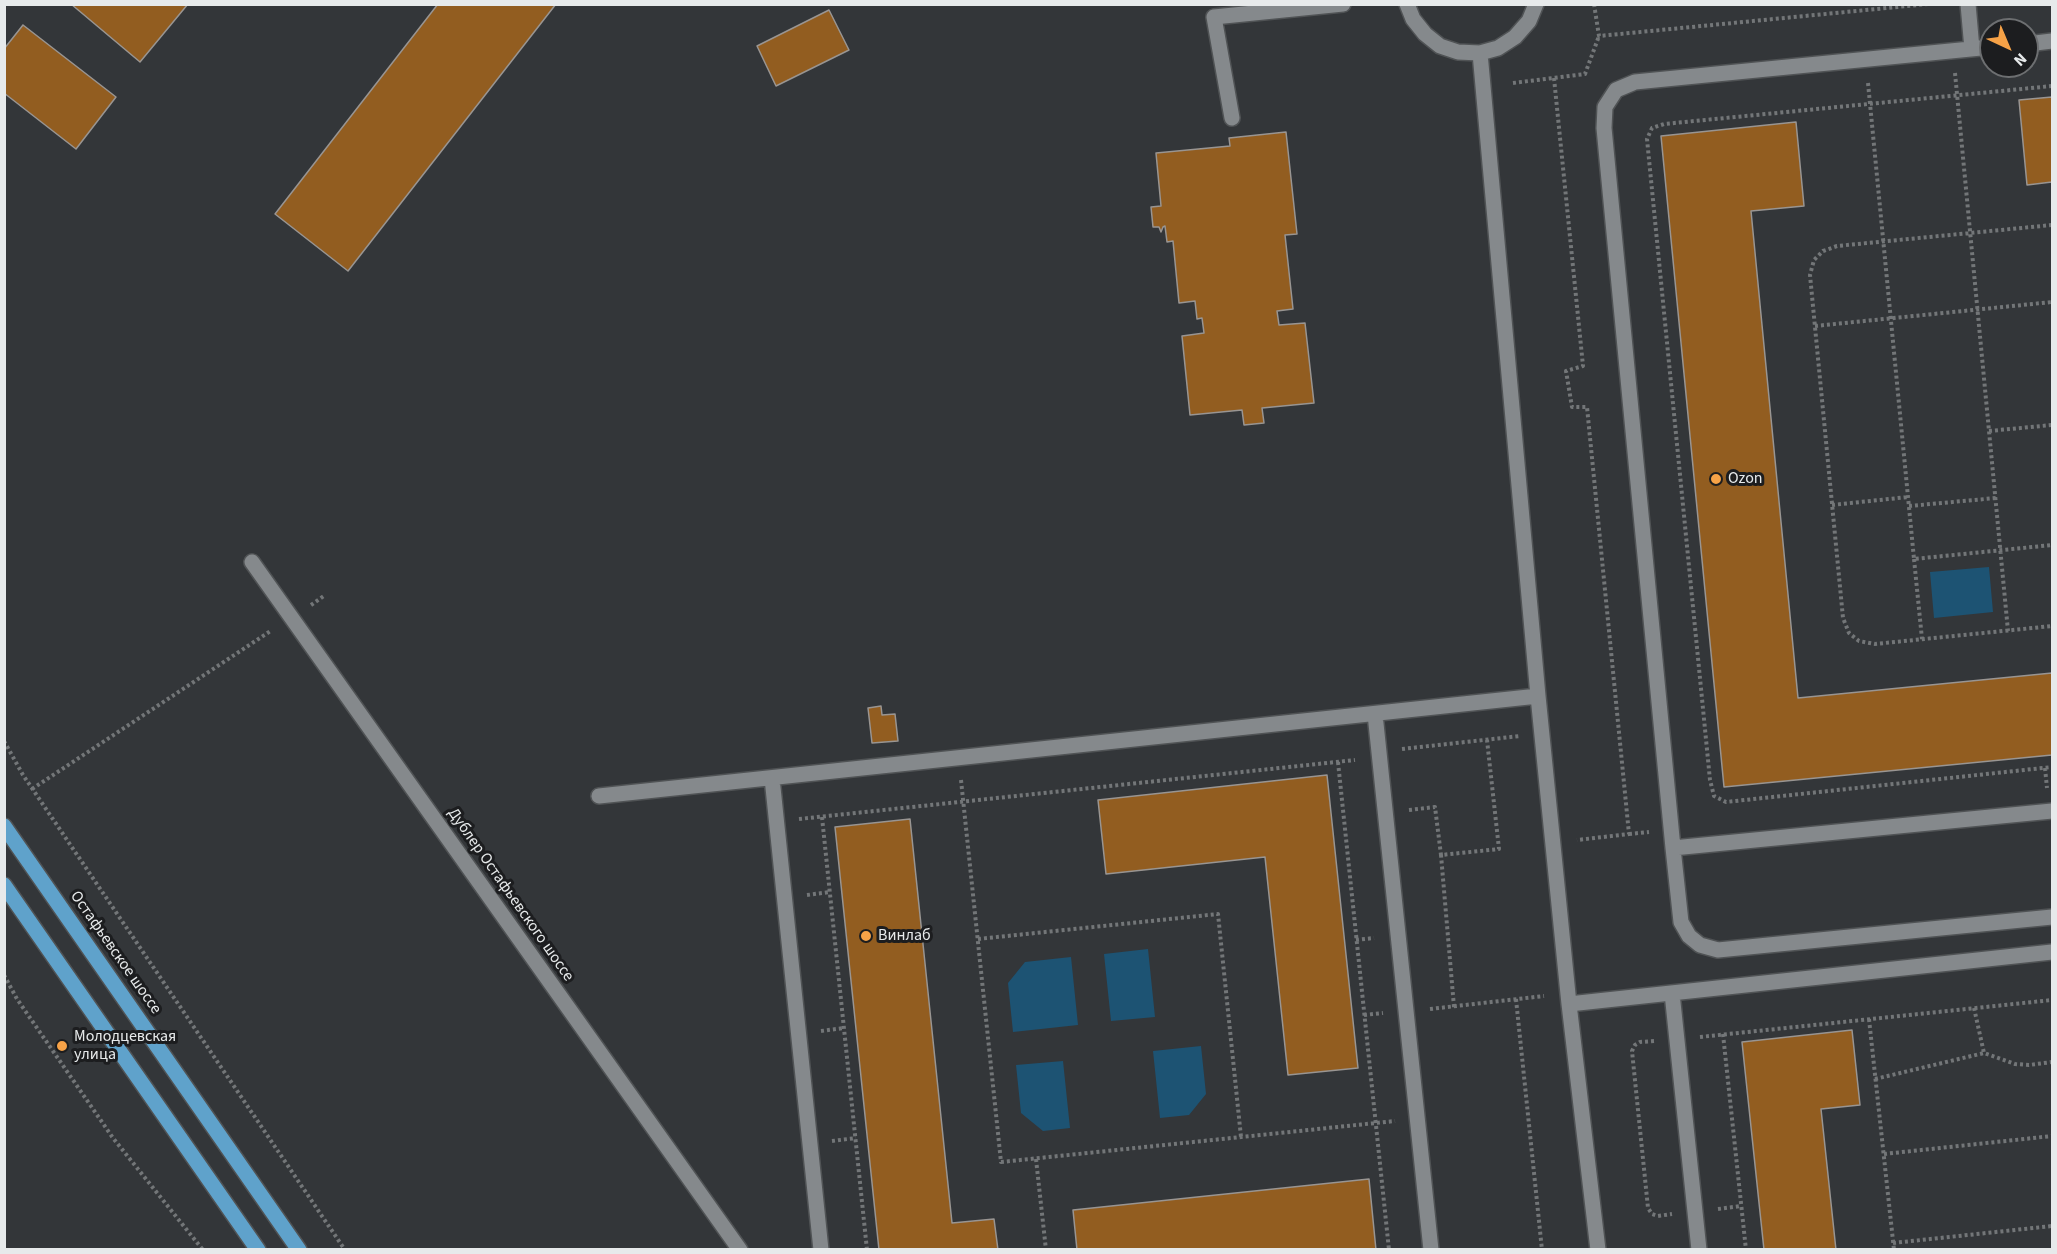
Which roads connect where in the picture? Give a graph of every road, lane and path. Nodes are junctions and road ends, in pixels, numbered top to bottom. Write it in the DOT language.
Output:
graph roads {
  1 [pos="1343,4"];
  2 [pos="1407,4"];
  3 [pos="1536,4"];
  4 [pos="1594,4"];
  5 [pos="1928,4"];
  6 [pos="1968,4"];
  7 [pos="1599,36"];
  8 [pos="1979,48"];
  9 [pos="1972,49"];
  10 [pos="1952,51"];
  11 [pos="1480,53"];
  12 [pos="1866,60"];
  13 [pos="1554,78"];
  14 [pos="1513,83"];
  15 [pos="2052,86"];
  16 [pos="1957,96"];
  17 [pos="1870,104"];
  18 [pos="1232,118"];
  19 [pos="2052,225"];
  20 [pos="1970,233"];
  21 [pos="1883,242"];
  22 [pos="2052,302"];
  23 [pos="1978,310"];
  24 [pos="1891,318"];
  25 [pos="1815,326"];
  26 [pos="2052,425"];
  27 [pos="1989,431"];
  28 [pos="1908,497"];
  29 [pos="1996,498"];
  30 [pos="1832,505"];
  31 [pos="1909,506"];
  32 [pos="2052,545"];
  33 [pos="2001,550"];
  34 [pos="1914,559"];
  35 [pos="252,562"];
  36 [pos="325,595"];
  37 [pos="292,618"];
  38 [pos="2052,626"];
  39 [pos="2008,631"];
  40 [pos="1922,639"];
  41 [pos="1538,696"];
  42 [pos="1375,714"];
  43 [pos="1524,736"];
  44 [pos="1487,740"];
  45 [pos="4,741"];
  46 [pos="1380,754"];
  47 [pos="959,758"];
  48 [pos="1338,762"];
  49 [pos="2052,767"];
  50 [pos="772,778"];
  51 [pos="32,789"];
  52 [pos="599,796"];
  53 [pos="963,801"];
  54 [pos="2052,811"];
  55 [pos="1386,812"];
  56 [pos="822,817"];
  57 [pos="777,821"];
  58 [pos="4,826"];
  59 [pos="1577,840"];
  60 [pos="1673,848"];
  61 [pos="1441,855"];
  62 [pos="4,885"];
  63 [pos="2052,917"];
  64 [pos="978,939"];
  65 [pos="2052,952"];
  66 [pos="4,975"];
  67 [pos="1672,993"];
  68 [pos="1551,995"];
  69 [pos="1516,999"];
  70 [pos="2052,1000"];
  71 [pos="1569,1004"];
  72 [pos="1454,1007"];
  73 [pos="1974,1008"];
  74 [pos="1406,1011"];
  75 [pos="1364,1015"];
  76 [pos="1869,1019"];
  77 [pos="1984,1053"];
  78 [pos="2052,1062"];
  79 [pos="1875,1079"];
  80 [pos="1417,1118"];
  81 [pos="1375,1123"];
  82 [pos="2052,1136"];
  83 [pos="1241,1137"];
  84 [pos="1884,1154"];
  85 [pos="1036,1159"];
  86 [pos="2052,1226"];
  87 [pos="1893,1243"];
  88 [pos="203,1250"];
  89 [pos="258,1250"];
  90 [pos="299,1250"];
  91 [pos="345,1250"];
  92 [pos="740,1250"];
  93 [pos="821,1250"];
  94 [pos="867,1250"];
  95 [pos="1046,1250"];
  96 [pos="1389,1250"];
  97 [pos="1431,1250"];
  98 [pos="1542,1250"];
  99 [pos="1598,1250"];
  100 [pos="1699,1250"];
  101 [pos="1746,1250"];
  102 [pos="1894,1250"];
  1 -- 18 [label="street"];
  2 -- 11 [label="street"];
  3 -- 11 [label="street"];
  4 -- 7 [label="path"];
  5 -- 7 [label="path"];
  6 -- 9 [label="street"];
  7 -- 13 [label="path"];
  8 -- 9 [label="street"];
  9 -- 10 [label="street"];
  10 -- 12 [label="street"];
  10 -- 16 [label="path"];
  11 -- 41 [label="street"];
  12 -- 17 [label="path"];
  12 -- 60 [label="street"];
  13 -- 14 [label="path"];
  13 -- 59 [label="path"];
  15 -- 16 [label="path"];
  16 -- 17 [label="path"];
  16 -- 20 [label="path"];
  17 -- 21 [label="path"];
  17 -- 49 [label="path"];
  19 -- 20 [label="path"];
  20 -- 21 [label="path"];
  20 -- 23 [label="path"];
  21 -- 24 [label="path"];
  21 -- 25 [label="path"];
  22 -- 23 [label="path"];
  23 -- 24 [label="path"];
  23 -- 27 [label="path"];
  24 -- 25 [label="path"];
  24 -- 28 [label="path"];
  25 -- 30 [label="path"];
  26 -- 27 [label="path"];
  27 -- 29 [label="path"];
  28 -- 30 [label="path"];
  28 -- 31 [label="path"];
  29 -- 31 [label="path"];
  29 -- 33 [label="path"];
  30 -- 40 [label="path"];
  31 -- 34 [label="path"];
  32 -- 33 [label="path"];
  33 -- 34 [label="path"];
  33 -- 39 [label="path"];
  34 -- 40 [label="path"];
  35 -- 37 [label="street, Дублер Остафьевского шоссе"];
  36 -- 37 [label="path"];
  37 -- 51 [label="path"];
  37 -- 92 [label="street, Дублер Остафьевского шоссе"];
  38 -- 39 [label="path"];
  39 -- 40 [label="path"];
  41 -- 42 [label="street"];
  41 -- 71 [label="street"];
  42 -- 46 [label="street"];
  42 -- 47 [label="street"];
  43 -- 44 [label="path"];
  44 -- 46 [label="path"];
  44 -- 61 [label="path"];
  45 -- 51 [label="path"];
  46 -- 48 [label="path"];
  46 -- 55 [label="street"];
  47 -- 50 [label="street"];
  47 -- 53 [label="path"];
  48 -- 53 [label="path"];
  48 -- 75 [label="path"];
  50 -- 52 [label="street"];
  50 -- 57 [label="street"];
  51 -- 91 [label="path"];
  53 -- 56 [label="path"];
  53 -- 64 [label="path"];
  54 -- 60 [label="street"];
  55 -- 61 [label="path"];
  55 -- 74 [label="street"];
  56 -- 57 [label="path"];
  56 -- 94 [label="path"];
  57 -- 93 [label="street"];
  58 -- 90 [label="main road, Остафьевское шоссе"];
  60 -- 63 [label="street"];
  61 -- 72 [label="path"];
  62 -- 89 [label="main road"];
  64 -- 83 [label="path"];
  64 -- 85 [label="path"];
  65 -- 67 [label="street"];
  66 -- 88 [label="path"];
  67 -- 71 [label="street"];
  67 -- 100 [label="street"];
  68 -- 69 [label="path"];
  69 -- 72 [label="path"];
  69 -- 98 [label="path"];
  70 -- 73 [label="path"];
  71 -- 99 [label="street"];
  72 -- 74 [label="path"];
  73 -- 76 [label="path"];
  73 -- 77 [label="path"];
  74 -- 75 [label="path"];
  74 -- 80 [label="street"];
  75 -- 81 [label="path"];
  76 -- 79 [label="path"];
  76 -- 101 [label="path"];
  77 -- 78 [label="path"];
  77 -- 79 [label="path"];
  79 -- 84 [label="path"];
  80 -- 81 [label="path"];
  80 -- 97 [label="street"];
  81 -- 83 [label="path"];
  81 -- 96 [label="path"];
  82 -- 84 [label="path"];
  83 -- 85 [label="path"];
  84 -- 87 [label="path"];
  85 -- 95 [label="path"];
  86 -- 87 [label="path"];
  87 -- 102 [label="path"];
}
